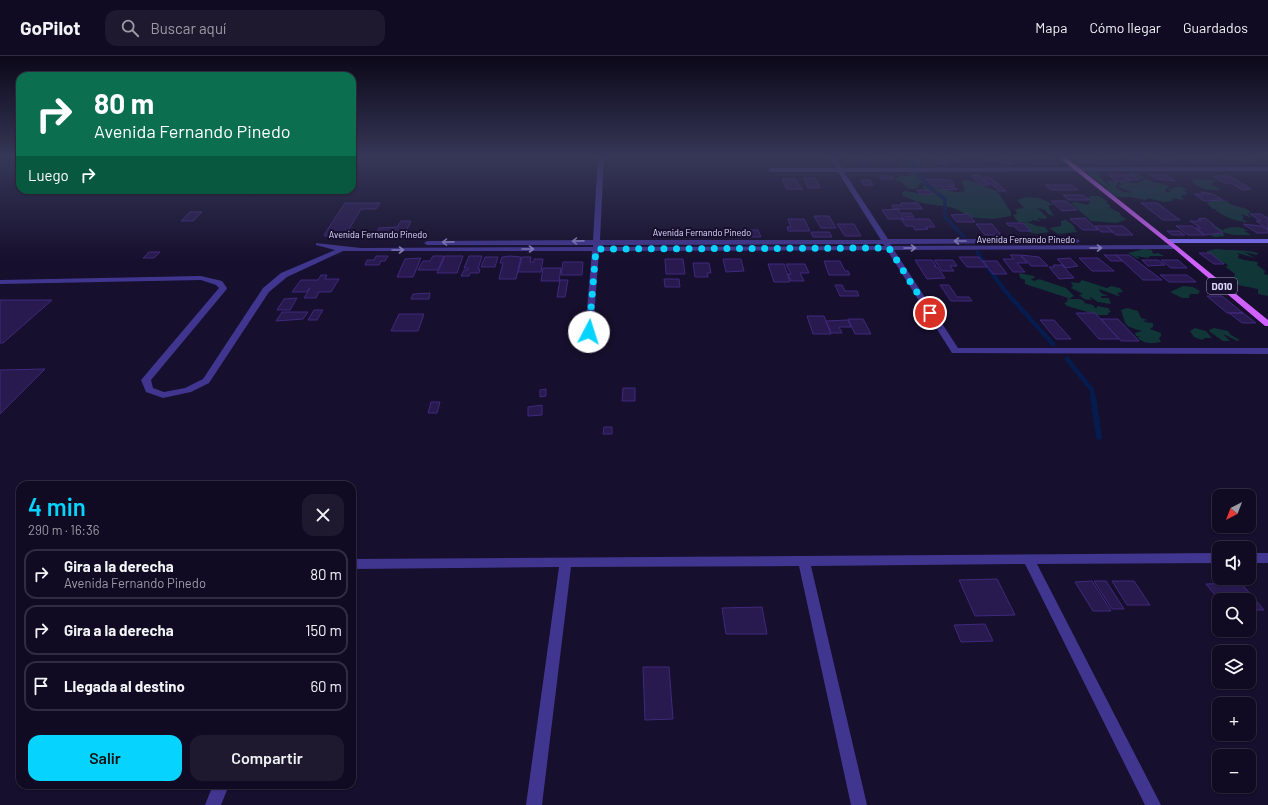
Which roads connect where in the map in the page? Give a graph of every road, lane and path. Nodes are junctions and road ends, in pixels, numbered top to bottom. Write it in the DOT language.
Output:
graph roads {
  1 [pos="599,191"];
  2 [pos="852,191"];
  3 [pos="1104,191"];
  4 [pos="884,240"];
  5 [pos="597,241"];
  6 [pos="1167,241"];
  7 [pos="1268,241"];
  8 [pos="360,243"];
  9 [pos="1175,247"];
  10 [pos="889,248"];
  11 [pos="1268,248"];
  12 [pos="342,249"];
  13 [pos="596,249"];
  14 [pos="0,282"];
  15 [pos="1268,324"];
  16 [pos="589,332"];
  17 [pos="1268,351"];
  18 [pos="1212,558"];
  19 [pos="1256,558"];
  20 [pos="1268,558"];
  21 [pos="1028,559"];
  22 [pos="804,561"];
  23 [pos="566,562"];
  24 [pos="356,564"];
  25 [pos="220,789"];
  26 [pos="213,805"];
  27 [pos="534,805"];
  28 [pos="859,805"];
  29 [pos="1153,805"];
  1 -- 5 [label="street"];
  2 -- 4 [label="street"];
  3 -- 6 [label="main road, D010"];
  4 -- 5 [label="street, Avenida Fernando Pinedo"];
  6 -- 4 [label="street, Avenida Fernando Pinedo, one-way"];
  4 -- 10 [label="street"];
  5 -- 8 [label="street, Avenida Fernando Pinedo, one-way"];
  5 -- 13 [label="street"];
  6 -- 7 [label="street, Avenida Fernando Pinedo"];
  6 -- 9 [label="main road, D010"];
  8 -- 12 [label="street"];
  8 -- 12 [label="street, Avenida Fernando Pinedo"];
  10 -- 9 [label="street, Avenida Fernando Pinedo, one-way"];
  9 -- 11 [label="street, Avenida Fernando Pinedo"];
  9 -- 15 [label="main road, D010"];
  10 -- 13 [label="street, Avenida Fernando Pinedo"];
  10 -- 17 [label="street"];
  12 -- 13 [label="street, Avenida Fernando Pinedo, one-way"];
  12 -- 14 [label="street"];
  13 -- 16 [label="street"];
  18 -- 21 [label="street"];
  19 -- 20 [label="street"];
  21 -- 22 [label="street"];
  21 -- 29 [label="street"];
  22 -- 23 [label="street"];
  22 -- 28 [label="street"];
  23 -- 24 [label="street"];
  23 -- 27 [label="street"];
  25 -- 26 [label="street"];
}
